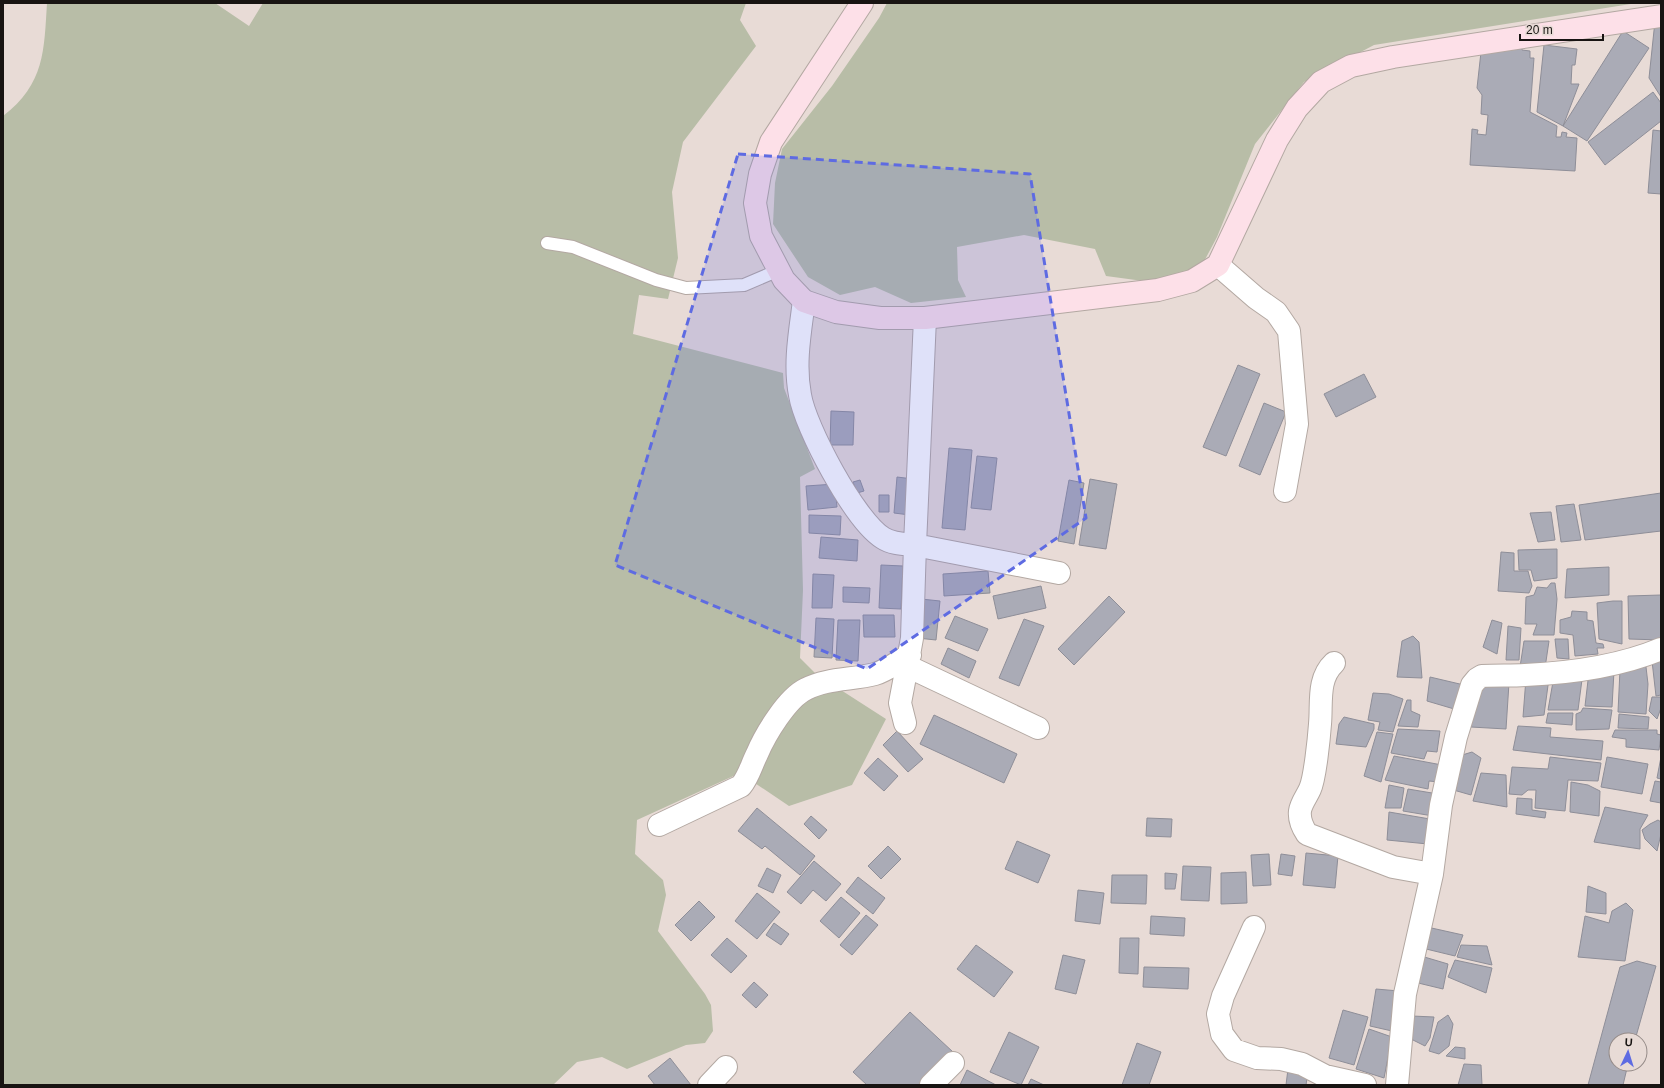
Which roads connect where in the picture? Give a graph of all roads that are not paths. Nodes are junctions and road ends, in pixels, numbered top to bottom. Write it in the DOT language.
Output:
graph roads {
  1 [pos="862,3"];
  2 [pos="1661,16"];
  3 [pos="547,243"];
  4 [pos="1218,265"];
  5 [pos="778,270"];
  6 [pos="804,301"];
  7 [pos="925,318"];
  8 [pos="1285,491"];
  9 [pos="915,545"];
  10 [pos="1059,573"];
  11 [pos="1661,649"];
  12 [pos="908,661"];
  13 [pos="1334,663"];
  14 [pos="905,722"];
  15 [pos="1038,728"];
  16 [pos="659,825"];
  17 [pos="1432,874"];
  18 [pos="1254,927"];
  19 [pos="953,1063"];
  20 [pos="726,1067"];
  21 [pos="709,1085"];
  22 [pos="931,1085"];
  23 [pos="1364,1085"];
  24 [pos="1397,1085"];
  1 -- 5 [label="street"];
  2 -- 4 [label="street"];
  3 -- 5 [label="lane"];
  4 -- 7 [label="street"];
  4 -- 8 [label="street"];
  5 -- 6 [label="street"];
  6 -- 7 [label="street"];
  6 -- 9 [label="street"];
  7 -- 9 [label="street"];
  9 -- 10 [label="street"];
  9 -- 12 [label="street"];
  11 -- 17 [label="street"];
  12 -- 14 [label="street"];
  12 -- 15 [label="street"];
  12 -- 16 [label="street"];
  13 -- 17 [label="street"];
  17 -- 24 [label="street"];
  18 -- 23 [label="street"];
  19 -- 22 [label="street"];
  20 -- 21 [label="street"];
}
